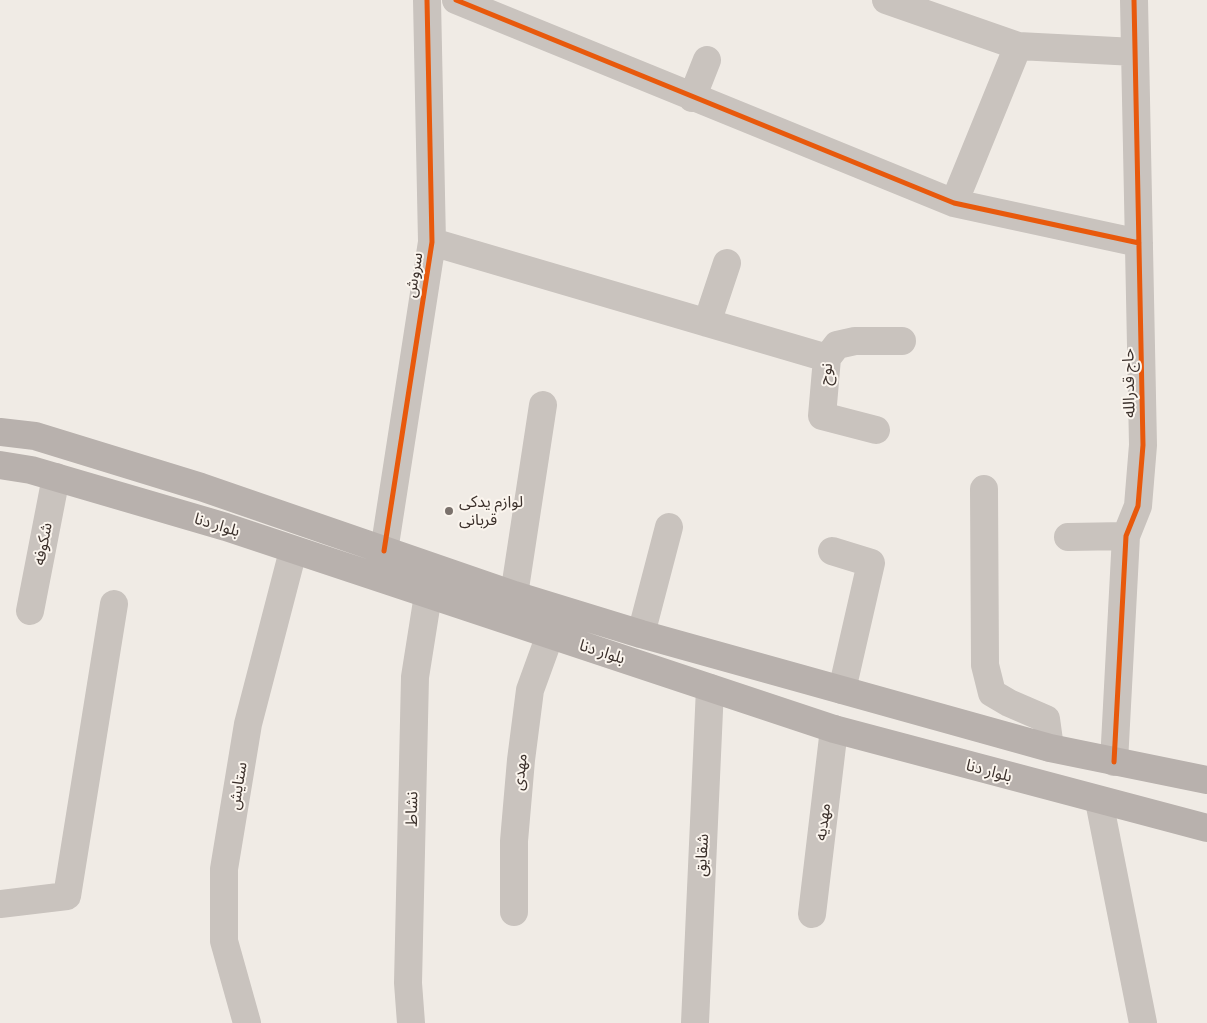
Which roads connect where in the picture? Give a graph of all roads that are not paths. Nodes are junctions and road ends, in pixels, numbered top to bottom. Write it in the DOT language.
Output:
graph roads {
  1 [pos="428,0"];
  2 [pos="456,0"];
  3 [pos="886,0"];
  4 [pos="1134,0"];
  5 [pos="1018,46"];
  6 [pos="1135,52"];
  7 [pos="707,60"];
  8 [pos="692,98"];
  9 [pos="954,203"];
  10 [pos="432,242"];
  11 [pos="1139,243"];
  12 [pos="727,264"];
  13 [pos="707,322"];
  14 [pos="902,341"];
  15 [pos="827,358"];
  16 [pos="543,405"];
  17 [pos="876,430"];
  18 [pos="0,432"];
  19 [pos="0,465"];
  20 [pos="56,477"];
  21 [pos="984,489"];
  22 [pos="669,527"];
  23 [pos="1126,536"];
  24 [pos="1068,537"];
  25 [pos="293,550"];
  26 [pos="384,551"];
  27 [pos="832,551"];
  28 [pos="428,595"];
  29 [pos="514,595"];
  30 [pos="114,604"];
  31 [pos="30,611"];
  32 [pos="640,634"];
  33 [pos="550,635"];
  34 [pos="710,688"];
  35 [pos="842,690"];
  36 [pos="834,729"];
  37 [pos="984,729"];
  38 [pos="1050,748"];
  39 [pos="1114,762"];
  40 [pos="970,766"];
  41 [pos="1207,780"];
  42 [pos="1099,801"];
  43 [pos="1207,828"];
  44 [pos="0,904"];
  45 [pos="514,912"];
  46 [pos="812,914"];
  47 [pos="247,1023"];
  48 [pos="411,1023"];
  49 [pos="695,1023"];
  50 [pos="1143,1023"];
  1 -- 10 [label="street, سروش"];
  2 -- 8 [label="street"];
  3 -- 5 [label="street"];
  4 -- 6 [label="street, حاج قدرالله"];
  5 -- 6 [label="street"];
  5 -- 9 [label="street"];
  6 -- 11 [label="street, حاج قدرالله"];
  7 -- 8 [label="street"];
  8 -- 9 [label="street"];
  9 -- 11 [label="street"];
  10 -- 13 [label="street"];
  10 -- 26 [label="street, سروش"];
  11 -- 23 [label="street, حاج قدرالله"];
  12 -- 13 [label="street"];
  13 -- 15 [label="street"];
  14 -- 15 [label="street, نوح"];
  15 -- 17 [label="street, نوح"];
  16 -- 29 [label="street"];
  18 -- 26 [label="main road, بلوار دنا"];
  19 -- 20 [label="main road, بلوار دنا"];
  20 -- 25 [label="main road, بلوار دنا"];
  20 -- 31 [label="street, شکوفه"];
  21 -- 38 [label="street"];
  22 -- 32 [label="street"];
  23 -- 24 [label="street"];
  23 -- 39 [label="street, حاج قدرالله"];
  25 -- 28 [label="main road, بلوار دنا"];
  25 -- 47 [label="street, ستایش"];
  26 -- 29 [label="main road, بلوار دنا"];
  27 -- 35 [label="street"];
  28 -- 33 [label="main road, بلوار دنا"];
  28 -- 48 [label="street, نشاط"];
  29 -- 32 [label="main road, بلوار دنا"];
  30 -- 44 [label="street"];
  32 -- 35 [label="main road, بلوار دنا"];
  33 -- 34 [label="main road, بلوار دنا"];
  33 -- 45 [label="street, مهدی"];
  34 -- 36 [label="main road, بلوار دنا"];
  34 -- 49 [label="street, شقایق"];
  35 -- 37 [label="main road, بلوار دنا"];
  36 -- 40 [label="main road, بلوار دنا"];
  36 -- 46 [label="street, مهدیه"];
  37 -- 38 [label="main road, بلوار دنا"];
  37 -- 40 [label="main road"];
  38 -- 39 [label="main road, بلوار دنا"];
  39 -- 41 [label="main road, بلوار دنا"];
  40 -- 42 [label="main road, بلوار دنا"];
  42 -- 43 [label="main road, بلوار دنا"];
  42 -- 50 [label="street"];
}
